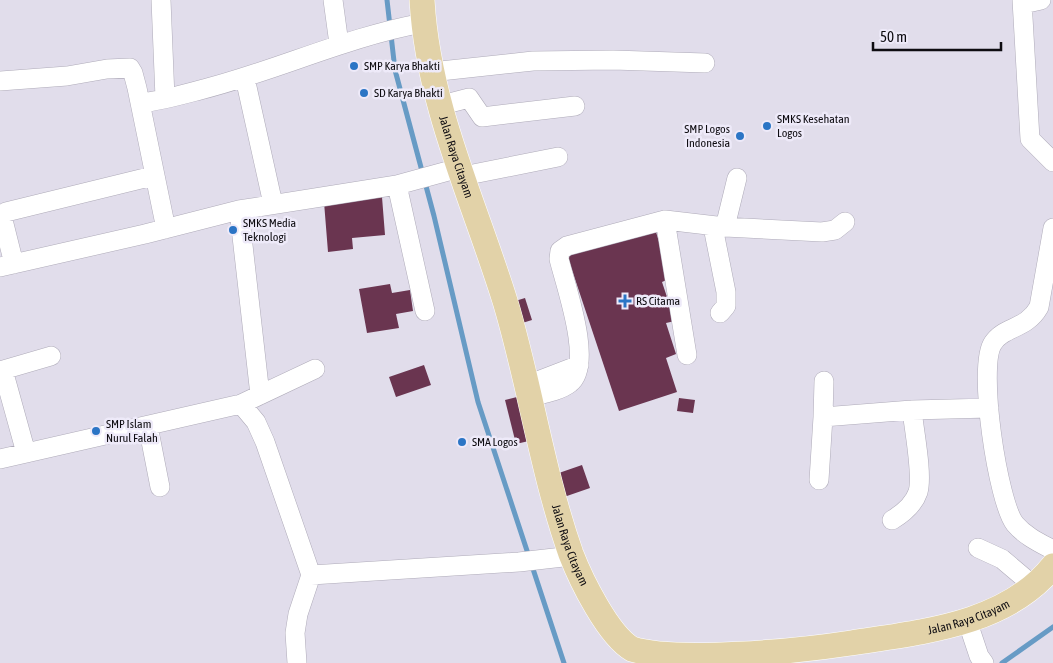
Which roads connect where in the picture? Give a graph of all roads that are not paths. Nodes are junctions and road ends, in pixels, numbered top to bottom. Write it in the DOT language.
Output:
graph roads {
  1 [pos="161,0"];
  2 [pos="333,0"];
  3 [pos="1041,0"];
  4 [pos="1022,2"];
  5 [pos="418,16"];
  6 [pos="339,44"];
  7 [pos="706,63"];
  8 [pos="431,72"];
  9 [pos="245,78"];
  10 [pos="0,81"];
  11 [pos="165,98"];
  12 [pos="140,102"];
  13 [pos="438,106"];
  14 [pos="575,106"];
  15 [pos="558,157"];
  16 [pos="1053,162"];
  17 [pos="456,172"];
  18 [pos="153,176"];
  19 [pos="736,178"];
  20 [pos="402,183"];
  21 [pos="273,204"];
  22 [pos="239,210"];
  23 [pos="665,220"];
  24 [pos="845,222"];
  25 [pos="719,227"];
  26 [pos="1053,228"];
  27 [pos="166,229"];
  28 [pos="7,266"];
  29 [pos="425,311"];
  30 [pos="720,313"];
  31 [pos="687,355"];
  32 [pos="51,356"];
  33 [pos="315,369"];
  34 [pos="2,370"];
  35 [pos="824,381"];
  36 [pos="528,391"];
  37 [pos="260,395"];
  38 [pos="241,404"];
  39 [pos="989,408"];
  40 [pos="912,410"];
  41 [pos="823,417"];
  42 [pos="148,426"];
  43 [pos="26,453"];
  44 [pos="0,459"];
  45 [pos="819,480"];
  46 [pos="160,487"];
  47 [pos="892,520"];
  48 [pos="978,548"];
  49 [pos="1053,550"];
  50 [pos="572,556"];
  51 [pos="1053,566"];
  52 [pos="311,576"];
  53 [pos="1035,587"];
  54 [pos="967,620"];
  55 [pos="982,660"];
  56 [pos="677,662"];
  57 [pos="297,663"];
  1 -- 11 [label="street"];
  2 -- 6 [label="street"];
  3 -- 4 [label="street"];
  4 -- 16 [label="street"];
  5 -- 6 [label="street"];
  5 -- 8 [label="main road, Jalan Raya Citayam"];
  6 -- 9 [label="street"];
  7 -- 8 [label="street"];
  8 -- 13 [label="main road, Jalan Raya Citayam"];
  9 -- 11 [label="street"];
  9 -- 21 [label="street"];
  10 -- 12 [label="street"];
  11 -- 12 [label="street"];
  12 -- 18 [label="street"];
  13 -- 14 [label="street"];
  13 -- 17 [label="main road, Jalan Raya Citayam"];
  15 -- 17 [label="street"];
  17 -- 20 [label="street"];
  17 -- 36 [label="main road, Jalan Raya Citayam"];
  18 -- 27 [label="street"];
  18 -- 28 [label="street"];
  19 -- 25 [label="street"];
  20 -- 21 [label="street"];
  20 -- 29 [label="street"];
  21 -- 22 [label="street"];
  22 -- 27 [label="street"];
  22 -- 37 [label="street"];
  23 -- 25 [label="street"];
  23 -- 31 [label="street"];
  23 -- 36 [label="street"];
  24 -- 25 [label="street"];
  25 -- 30 [label="street"];
  26 -- 39 [label="street"];
  27 -- 28 [label="street"];
  32 -- 34 [label="street"];
  33 -- 37 [label="street"];
  34 -- 43 [label="street"];
  35 -- 41 [label="street"];
  36 -- 50 [label="main road, Jalan Raya Citayam"];
  37 -- 38 [label="street"];
  38 -- 42 [label="street"];
  38 -- 52 [label="street"];
  39 -- 40 [label="street"];
  39 -- 49 [label="street"];
  40 -- 41 [label="street"];
  40 -- 47 [label="street"];
  41 -- 45 [label="street"];
  42 -- 43 [label="street"];
  42 -- 46 [label="street"];
  43 -- 44 [label="street"];
  48 -- 53 [label="street"];
  50 -- 52 [label="street"];
  50 -- 56 [label="main road, Jalan Raya Citayam"];
  51 -- 53 [label="main road, Jalan Raya Citayam"];
  52 -- 57 [label="street"];
  53 -- 54 [label="main road, Jalan Raya Citayam"];
  54 -- 55 [label="street"];
  54 -- 56 [label="main road, Jalan Raya Citayam"];
}
